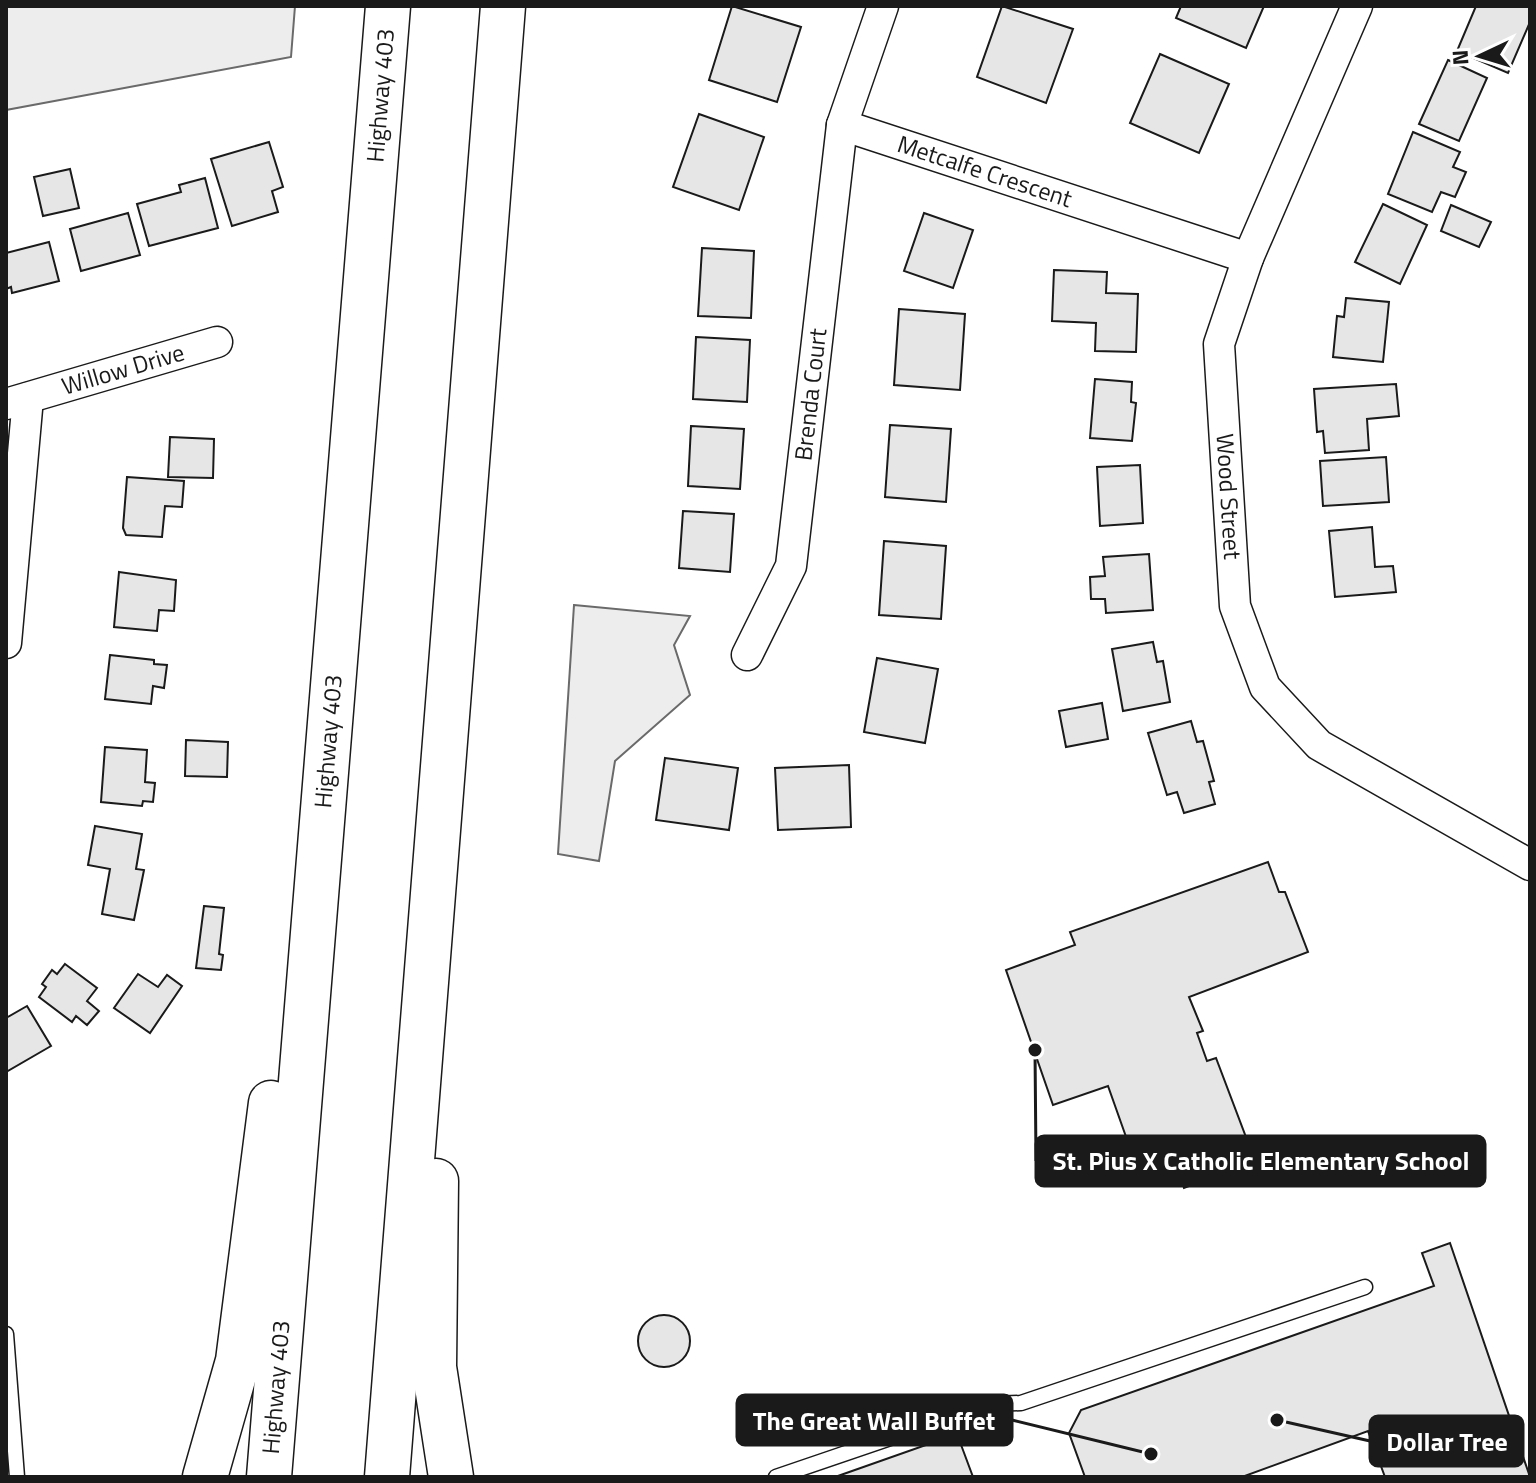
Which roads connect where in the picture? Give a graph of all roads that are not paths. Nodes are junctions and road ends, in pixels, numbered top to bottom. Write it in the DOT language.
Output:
graph roads {
  1 [pos="388,6"];
  2 [pos="503,6"];
  3 [pos="883,6"];
  4 [pos="1357,6"];
  5 [pos="842,125"];
  6 [pos="1248,258"];
  7 [pos="217,342"];
  8 [pos="17,401"];
  9 [pos="6,643"];
  10 [pos="747,655"];
  11 [pos="326,774"];
  12 [pos="1530,865"];
  13 [pos="428,926"];
  14 [pos="1365,1287"];
  15 [pos="6,1334"];
  16 [pos="17,1477"];
  17 [pos="205,1477"];
  18 [pos="269,1477"];
  19 [pos="387,1477"];
  20 [pos="451,1477"];
  21 [pos="776,1477"];
  1 -- 11 [label="highway, Highway 403"];
  2 -- 13 [label="highway"];
  3 -- 5 [label="street"];
  4 -- 6 [label="street, Wood Street"];
  5 -- 6 [label="street, Metcalfe Crescent"];
  5 -- 10 [label="street, Brenda Court"];
  6 -- 12 [label="street, Wood Street"];
  7 -- 8 [label="street, Willow Drive"];
  8 -- 9 [label="street, Willow Drive"];
  11 -- 17 [label="highway"];
  11 -- 18 [label="highway, Highway 403"];
  13 -- 19 [label="highway"];
  13 -- 20 [label="highway"];
  14 -- 21 [label="lane"];
  15 -- 16 [label="lane"];
}
